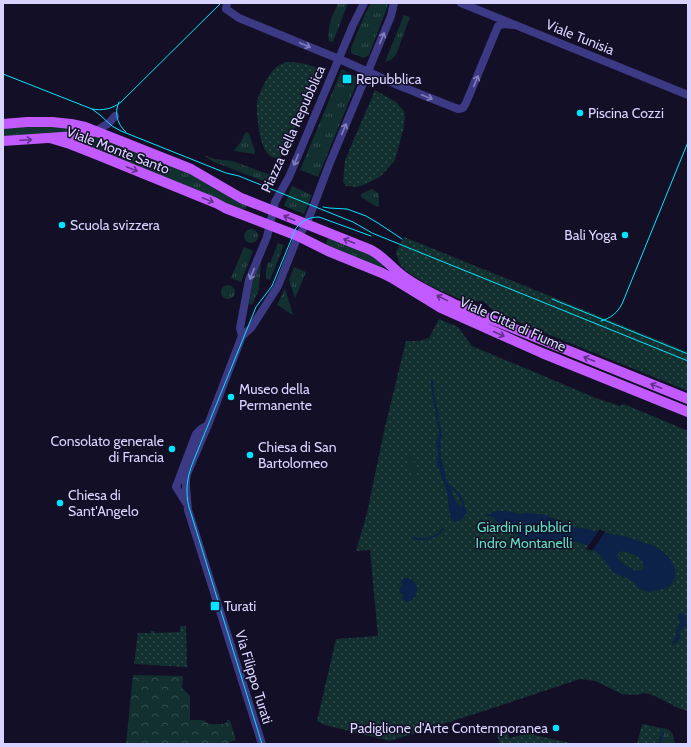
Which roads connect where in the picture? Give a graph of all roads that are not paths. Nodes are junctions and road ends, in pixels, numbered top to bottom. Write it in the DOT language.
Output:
graph roads {
  1 [pos="364,3"];
  2 [pos="394,3"];
  3 [pos="462,3"];
  4 [pos="227,6"];
  5 [pos="513,25"];
  6 [pos="339,59"];
  7 [pos="368,72"];
  8 [pos="688,95"];
  9 [pos="114,116"];
  10 [pos="3,124"];
  11 [pos="96,131"];
  12 [pos="50,138"];
  13 [pos="3,141"];
  14 [pos="180,164"];
  15 [pos="246,200"];
  16 [pos="272,211"];
  17 [pos="240,214"];
  18 [pos="270,225"];
  19 [pos="306,225"];
  20 [pos="298,236"];
  21 [pos="401,279"];
  22 [pos="242,336"];
  23 [pos="688,399"];
  24 [pos="688,412"];
  25 [pos="208,425"];
  26 [pos="187,506"];
  27 [pos="262,744"];
  1 -- 6 [label="street, Piazza della Repubblica"];
  7 -- 2 [label="street, one-way"];
  3 -- 5 [label="street, Viale Tunisia"];
  4 -- 6 [label="street, Piazza della Repubblica, one-way"];
  7 -- 5 [label="street, Piazza della Repubblica, one-way"];
  5 -- 8 [label="street, Viale Tunisia"];
  6 -- 7 [label="street, Piazza della Repubblica"];
  6 -- 16 [label="street, Piazza della Repubblica, one-way"];
  19 -- 7 [label="street, one-way"];
  9 -- 11 [label="street"];
  10 -- 11 [label="main road, Viale Monte Santo"];
  11 -- 12 [label="main road"];
  11 -- 14 [label="main road, Viale Monte Santo"];
  13 -- 12 [label="main road, one-way"];
  12 -- 17 [label="main road, Viale Monte Santo, one-way"];
  14 -- 15 [label="main road, Piazza della Repubblica"];
  15 -- 16 [label="main road, Piazza della Repubblica"];
  15 -- 17 [label="main road"];
  16 -- 18 [label="street, Piazza della Repubblica"];
  19 -- 16 [label="main road, Piazza della Repubblica, one-way"];
  17 -- 18 [label="main road"];
  18 -- 20 [label="main road"];
  18 -- 22 [label="street, Piazza della Repubblica, one-way"];
  19 -- 20 [label="street"];
  21 -- 19 [label="main road, Piazza della Repubblica, one-way"];
  20 -- 21 [label="main road"];
  20 -- 22 [label="street"];
  23 -- 21 [label="main road, Viale Città di Fiume, one-way"];
  21 -- 24 [label="main road, Viale Città di Fiume, one-way"];
  22 -- 25 [label="street"];
  25 -- 26 [label="street"];
  25 -- 26 [label="street, Via Filippo Turati"];
  26 -- 27 [label="street, Via Filippo Turati"];
}
